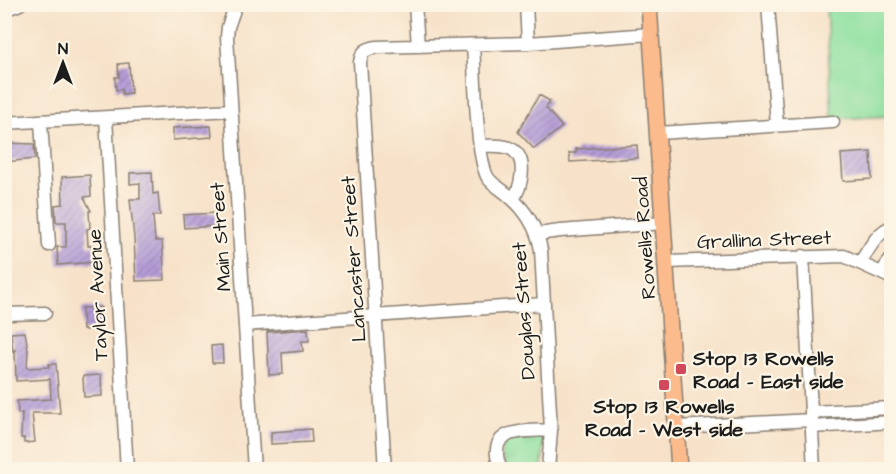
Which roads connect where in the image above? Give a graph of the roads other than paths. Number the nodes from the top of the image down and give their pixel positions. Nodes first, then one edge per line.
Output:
1 (20, 4) edge
2 (236, 4) edge
3 (415, 4) edge
4 (526, 4) edge
5 (649, 4) edge
6 (768, 4) edge
7 (4, 10) edge
8 (651, 34) junction
9 (528, 43) junction
10 (473, 45) junction
11 (418, 46) junction
12 (231, 110) junction
13 (106, 118) junction
14 (41, 122) junction
15 (832, 122) dead end
16 (4, 123) edge
17 (777, 125) junction
18 (658, 133) junction
19 (480, 146) junction
20 (513, 199) junction
21 (664, 223) junction
22 (891, 227) edge
23 (538, 234) junction
24 (49, 245) dead end
25 (803, 256) junction
26 (891, 258) edge
27 (667, 262) junction
28 (860, 262) junction
29 (886, 275) edge
30 (543, 304) junction
31 (45, 313) dead end
32 (4, 314) edge
33 (376, 317) junction
34 (245, 325) junction
35 (891, 408) edge
36 (812, 420) junction
37 (891, 422) edge
38 (677, 427) junction
39 (551, 430) junction
40 (127, 470) edge
41 (254, 470) edge
42 (385, 470) edge
43 (501, 470) edge
44 (548, 470) edge
45 (680, 470) edge
46 (814, 470) edge

1 - 7 street
2 - 12 street, Main Street
3 - 11 street
4 - 9 street
5 - 8 main road, Rowells Road
6 - 17 street
8 - 9 street
8 - 18 main road, Rowells Road
9 - 10 street
10 - 11 street
10 - 19 street, Douglas Street
11 - 33 street, Lancaster Street
12 - 13 street
12 - 34 street, Main Street
13 - 14 street
13 - 40 street, Taylor Avenue
14 - 16 street
14 - 24 street
15 - 17 street
17 - 18 street
18 - 21 main road, Rowells Road
19 - 20 street, Douglas Street
19 - 20 street
20 - 23 street, Douglas Street
21 - 23 street
21 - 27 main road, Rowells Road
22 - 28 street
23 - 30 street, Douglas Street
25 - 27 street, Grallina Street
25 - 28 street, Grallina Street
25 - 36 street
26 - 29 street, Grallina Street
27 - 38 main road, Rowells Road
28 - 29 street, Grallina Street
30 - 33 street
30 - 39 street, Douglas Street
31 - 32 street
33 - 34 street
33 - 42 street, Lancaster Street
34 - 41 street, Main Street
35 - 36 street
36 - 37 street
36 - 38 street
36 - 46 street
38 - 45 main road, Rowells Road
39 - 43 street
39 - 44 street, Douglas Street

